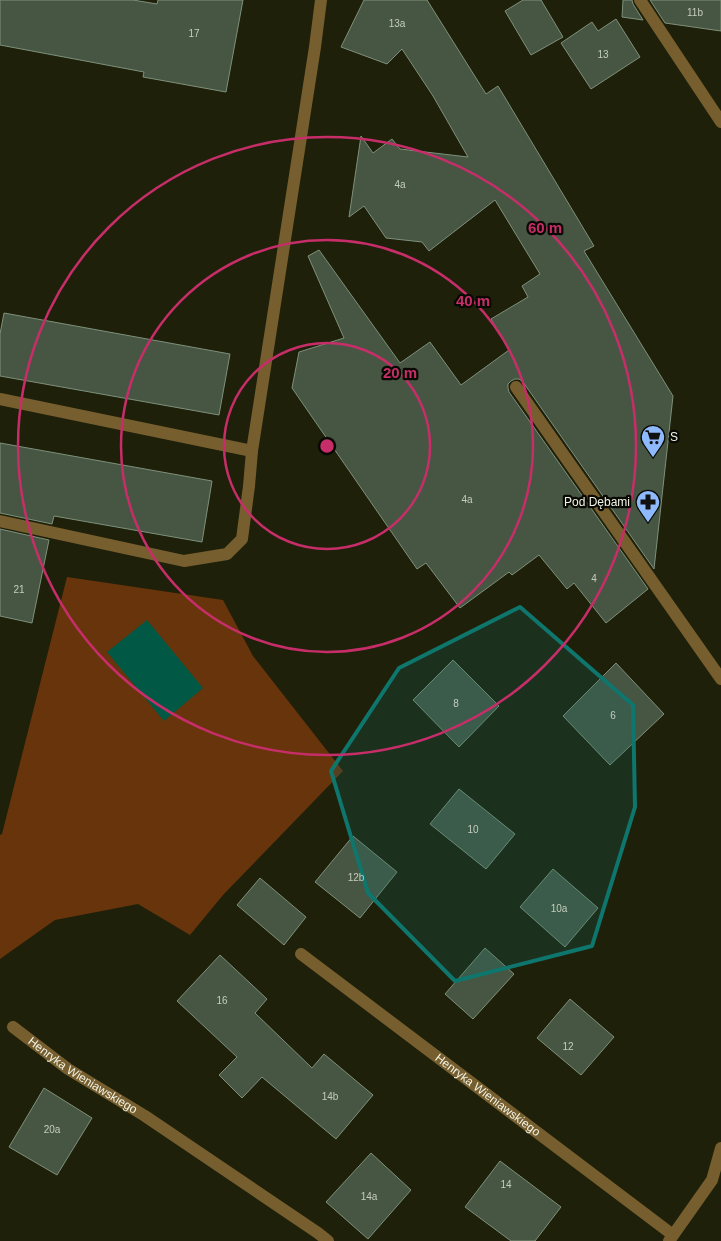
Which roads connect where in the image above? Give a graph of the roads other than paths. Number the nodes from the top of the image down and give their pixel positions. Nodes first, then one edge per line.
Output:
1 (321, 0) edge
2 (640, 0) edge
3 (721, 122) edge
4 (516, 388) dead end
5 (0, 400) edge
6 (252, 451) junction
7 (0, 521) edge
8 (721, 679) edge
9 (302, 954) dead end
10 (13, 1027) dead end
11 (721, 1148) edge
12 (716, 1184) edge
13 (671, 1238) edge
14 (328, 1241) edge

1 - 6 street
2 - 3 street
4 - 8 street
5 - 6 street
6 - 7 street
9 - 13 street, Henryka Wieniawskiego
10 - 14 street, Henryka Wieniawskiego
11 - 12 street, Henryka Wieniawskiego
12 - 13 street, Henryka Wieniawskiego

